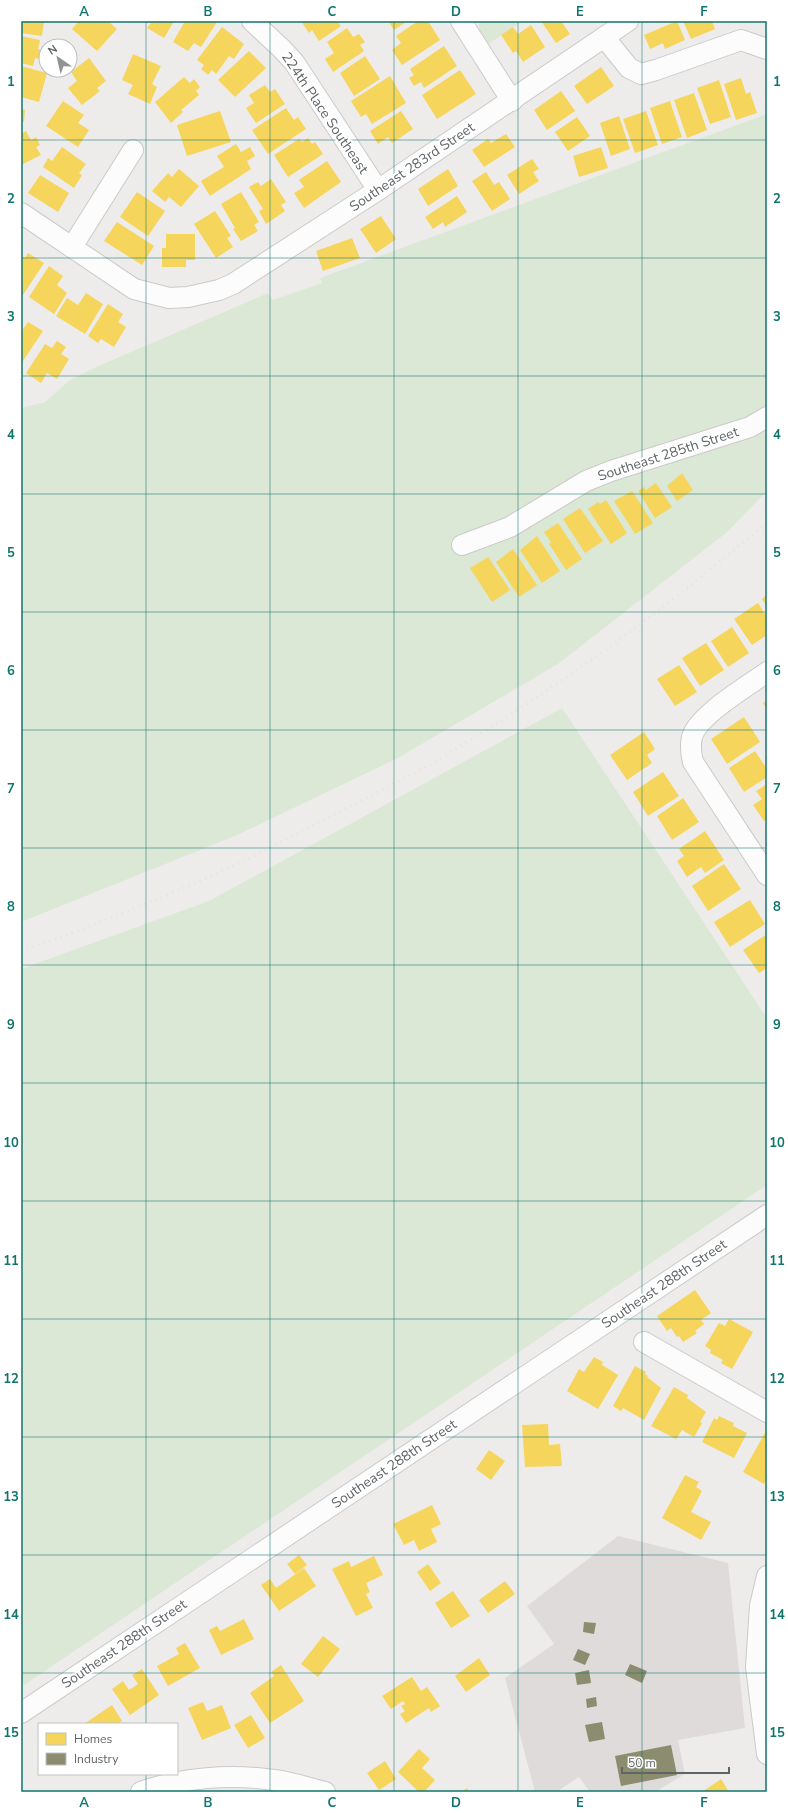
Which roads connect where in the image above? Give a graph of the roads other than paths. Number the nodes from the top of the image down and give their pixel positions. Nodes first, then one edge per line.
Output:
1 (252, 21) edge
2 (461, 21) edge
3 (628, 21) edge
4 (604, 37) junction
5 (767, 49) edge
6 (512, 101) junction
7 (134, 150) dead end
8 (378, 190) junction
9 (21, 213) edge
10 (72, 247) junction
11 (767, 417) edge
12 (462, 545) dead end
13 (767, 672) edge
14 (767, 875) edge
15 (767, 1215) edge
16 (644, 1342) dead end
17 (767, 1412) edge
18 (767, 1576) edge
19 (21, 1713) edge
20 (767, 1754) edge
21 (141, 1792) edge
22 (325, 1792) edge

1 - 8 street, 224th Place Southeast
2 - 6 street
3 - 4 street, Southeast 283rd Street
4 - 5 street
4 - 6 street, Southeast 283rd Street
6 - 8 street, Southeast 283rd Street
7 - 10 street
8 - 10 street, Southeast 283rd Street
9 - 10 street, Southeast 283rd Street
11 - 12 street, Southeast 285th Street
13 - 14 street
15 - 19 street, Southeast 288th Street
16 - 17 street
18 - 20 street
21 - 22 street

